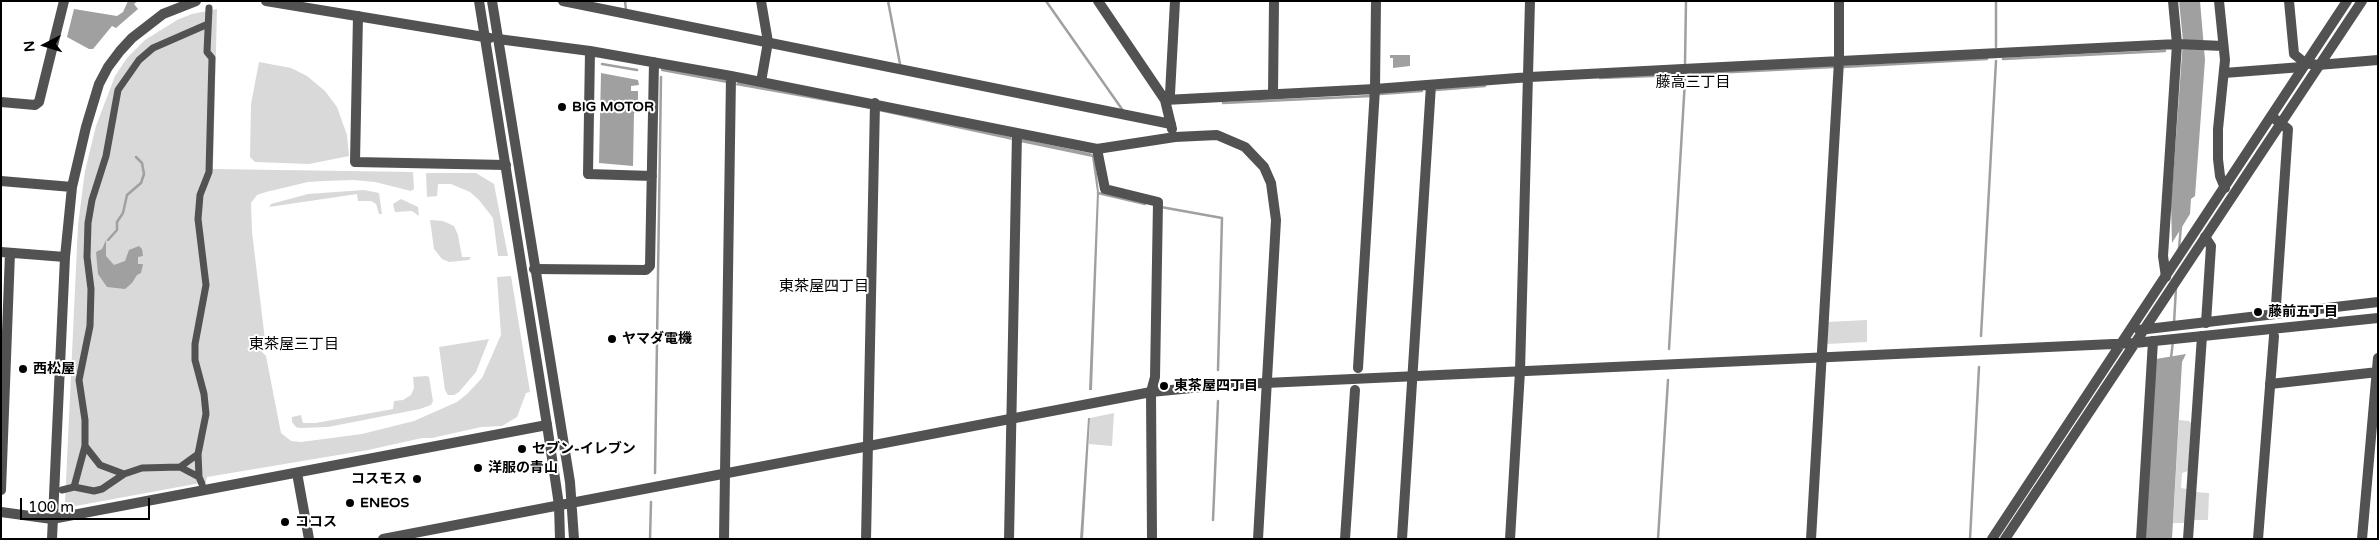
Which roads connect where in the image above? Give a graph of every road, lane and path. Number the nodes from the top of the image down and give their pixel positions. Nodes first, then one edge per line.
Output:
1 (64, 1) edge
2 (196, 1) edge
3 (266, 1) edge
4 (480, 1) edge
5 (492, 1) edge
6 (563, 1) edge
7 (761, 1) edge
8 (1098, 1) edge
9 (1175, 1) edge
10 (1274, 1) edge
11 (1376, 1) edge
12 (1530, 1) edge
13 (1839, 1) edge
14 (2173, 1) edge
15 (2219, 1) edge
16 (2289, 1) edge
17 (2346, 1) edge
18 (2362, 1) edge
19 (171, 5) edge
20 (209, 8) dead end
21 (358, 16) junction
22 (208, 24) junction
23 (485, 37) junction
24 (498, 39) junction
25 (768, 42) junction
26 (2179, 44) junction
27 (2224, 46) junction
28 (590, 51) junction
29 (2378, 60) edge
30 (1839, 61) junction
31 (654, 62) junction
32 (2304, 65) junction
33 (2318, 65) junction
34 (2224, 73) junction
35 (731, 76) junction
36 (1530, 77) junction
37 (760, 82) junction
38 (1431, 85) junction
39 (1375, 89) junction
40 (1273, 94) junction
41 (1165, 100) junction
42 (1, 102) edge
43 (874, 103) junction
44 (2276, 120) junction
45 (1171, 124) junction
46 (1017, 133) junction
47 (1175, 137) junction
48 (1097, 149) junction
49 (506, 165) junction
50 (652, 176) junction
51 (1, 181) edge
52 (72, 187) junction
53 (2225, 188) junction
54 (2205, 237) junction
55 (6, 252) edge
56 (65, 257) junction
57 (534, 269) junction
58 (2166, 277) junction
59 (2378, 302) edge
60 (2276, 305) dead end
61 (2378, 318) edge
62 (2206, 323) junction
63 (2148, 329) junction
64 (2130, 331) junction
65 (2202, 336) junction
66 (2274, 336) dead end
67 (2153, 341) junction
68 (2122, 343) junction
69 (2135, 343) junction
70 (1821, 356) junction
71 (2378, 358) edge
72 (1358, 368) dead end
73 (1520, 372) junction
74 (2377, 372) edge
75 (1412, 376) junction
76 (1267, 383) junction
77 (2270, 384) junction
78 (1355, 390) dead end
79 (1151, 392) junction
80 (1010, 420) junction
81 (547, 425) junction
82 (85, 446) junction
83 (867, 446) junction
84 (198, 454) junction
85 (180, 467) junction
86 (297, 473) junction
87 (124, 474) junction
88 (726, 474) junction
89 (74, 487) junction
90 (1, 490) edge
91 (62, 490) dead end
92 (572, 502) junction
93 (559, 505) junction
94 (1, 512) edge
95 (52, 519) junction
96 (52, 539) edge
97 (309, 539) edge
98 (383, 539) edge
99 (560, 539) edge
100 (574, 539) edge
101 (724, 539) edge
102 (866, 539) edge
103 (1010, 539) edge
104 (1152, 539) edge
105 (1258, 539) edge
106 (1345, 539) edge
107 (1402, 539) edge
108 (1510, 539) edge
109 (1810, 539) edge
110 (1992, 539) edge
111 (2005, 539) edge
112 (2141, 539) edge
113 (2188, 539) edge
114 (2258, 539) edge
115 (2362, 539) edge

1 - 42 street
2 - 19 street
3 - 21 street
4 - 23 street
5 - 24 street
6 - 25 street
7 - 25 street
8 - 41 street
9 - 41 street
10 - 40 street
11 - 39 street
12 - 36 street
13 - 30 street
14 - 26 street
15 - 27 street
16 - 32 street
17 - 32 street
18 - 33 street
19 - 52 street
20 - 22 street
21 - 23 street
21 - 49 street
22 - 82 street
22 - 84 street
23 - 24 street
23 - 49 street
24 - 28 street
24 - 57 street
25 - 37 street
25 - 45 street
26 - 27 street
26 - 30 street
26 - 58 street
27 - 34 street
28 - 31 street
28 - 50 street
29 - 33 street
30 - 36 street
30 - 70 street
31 - 35 street
31 - 50 street
32 - 33 street
32 - 34 street
32 - 44 street
33 - 44 street
34 - 53 street
35 - 37 street
35 - 88 street
36 - 38 street
36 - 73 street
37 - 43 street
38 - 39 street
38 - 75 street
39 - 40 street
39 - 72 street
40 - 41 street
41 - 45 street
43 - 46 street
43 - 83 street
44 - 53 street
44 - 54 street
44 - 60 street
45 - 47 street
46 - 48 street
46 - 80 street
47 - 48 street
47 - 76 street
48 - 79 street
49 - 81 street
50 - 57 street
51 - 52 street
52 - 56 street
53 - 58 street
54 - 62 street
54 - 63 street
55 - 56 street
55 - 90 street
56 - 95 street
57 - 92 street
58 - 64 street
59 - 62 street
61 - 65 street
62 - 63 street
63 - 64 street
63 - 69 street
64 - 68 street
65 - 67 street
65 - 113 street
66 - 77 street
67 - 69 street
67 - 112 street
68 - 69 street
68 - 70 street
68 - 110 street
69 - 111 street
70 - 73 street
70 - 109 street
71 - 74 street
73 - 75 street
73 - 108 street
74 - 77 street
74 - 115 street
75 - 76 street
75 - 107 street
76 - 79 street
76 - 105 street
77 - 114 street
78 - 106 street
79 - 80 street
79 - 104 street
80 - 83 street
80 - 103 street
81 - 86 street
81 - 93 street
82 - 87 street
82 - 89 street
83 - 88 street
83 - 102 street
84 - 85 street
84 - 85 street
85 - 87 street
86 - 95 street
86 - 97 street
87 - 89 street
88 - 92 street
88 - 101 street
89 - 91 street
92 - 93 street
92 - 100 street
93 - 98 street
93 - 99 street
94 - 95 street
95 - 96 street

